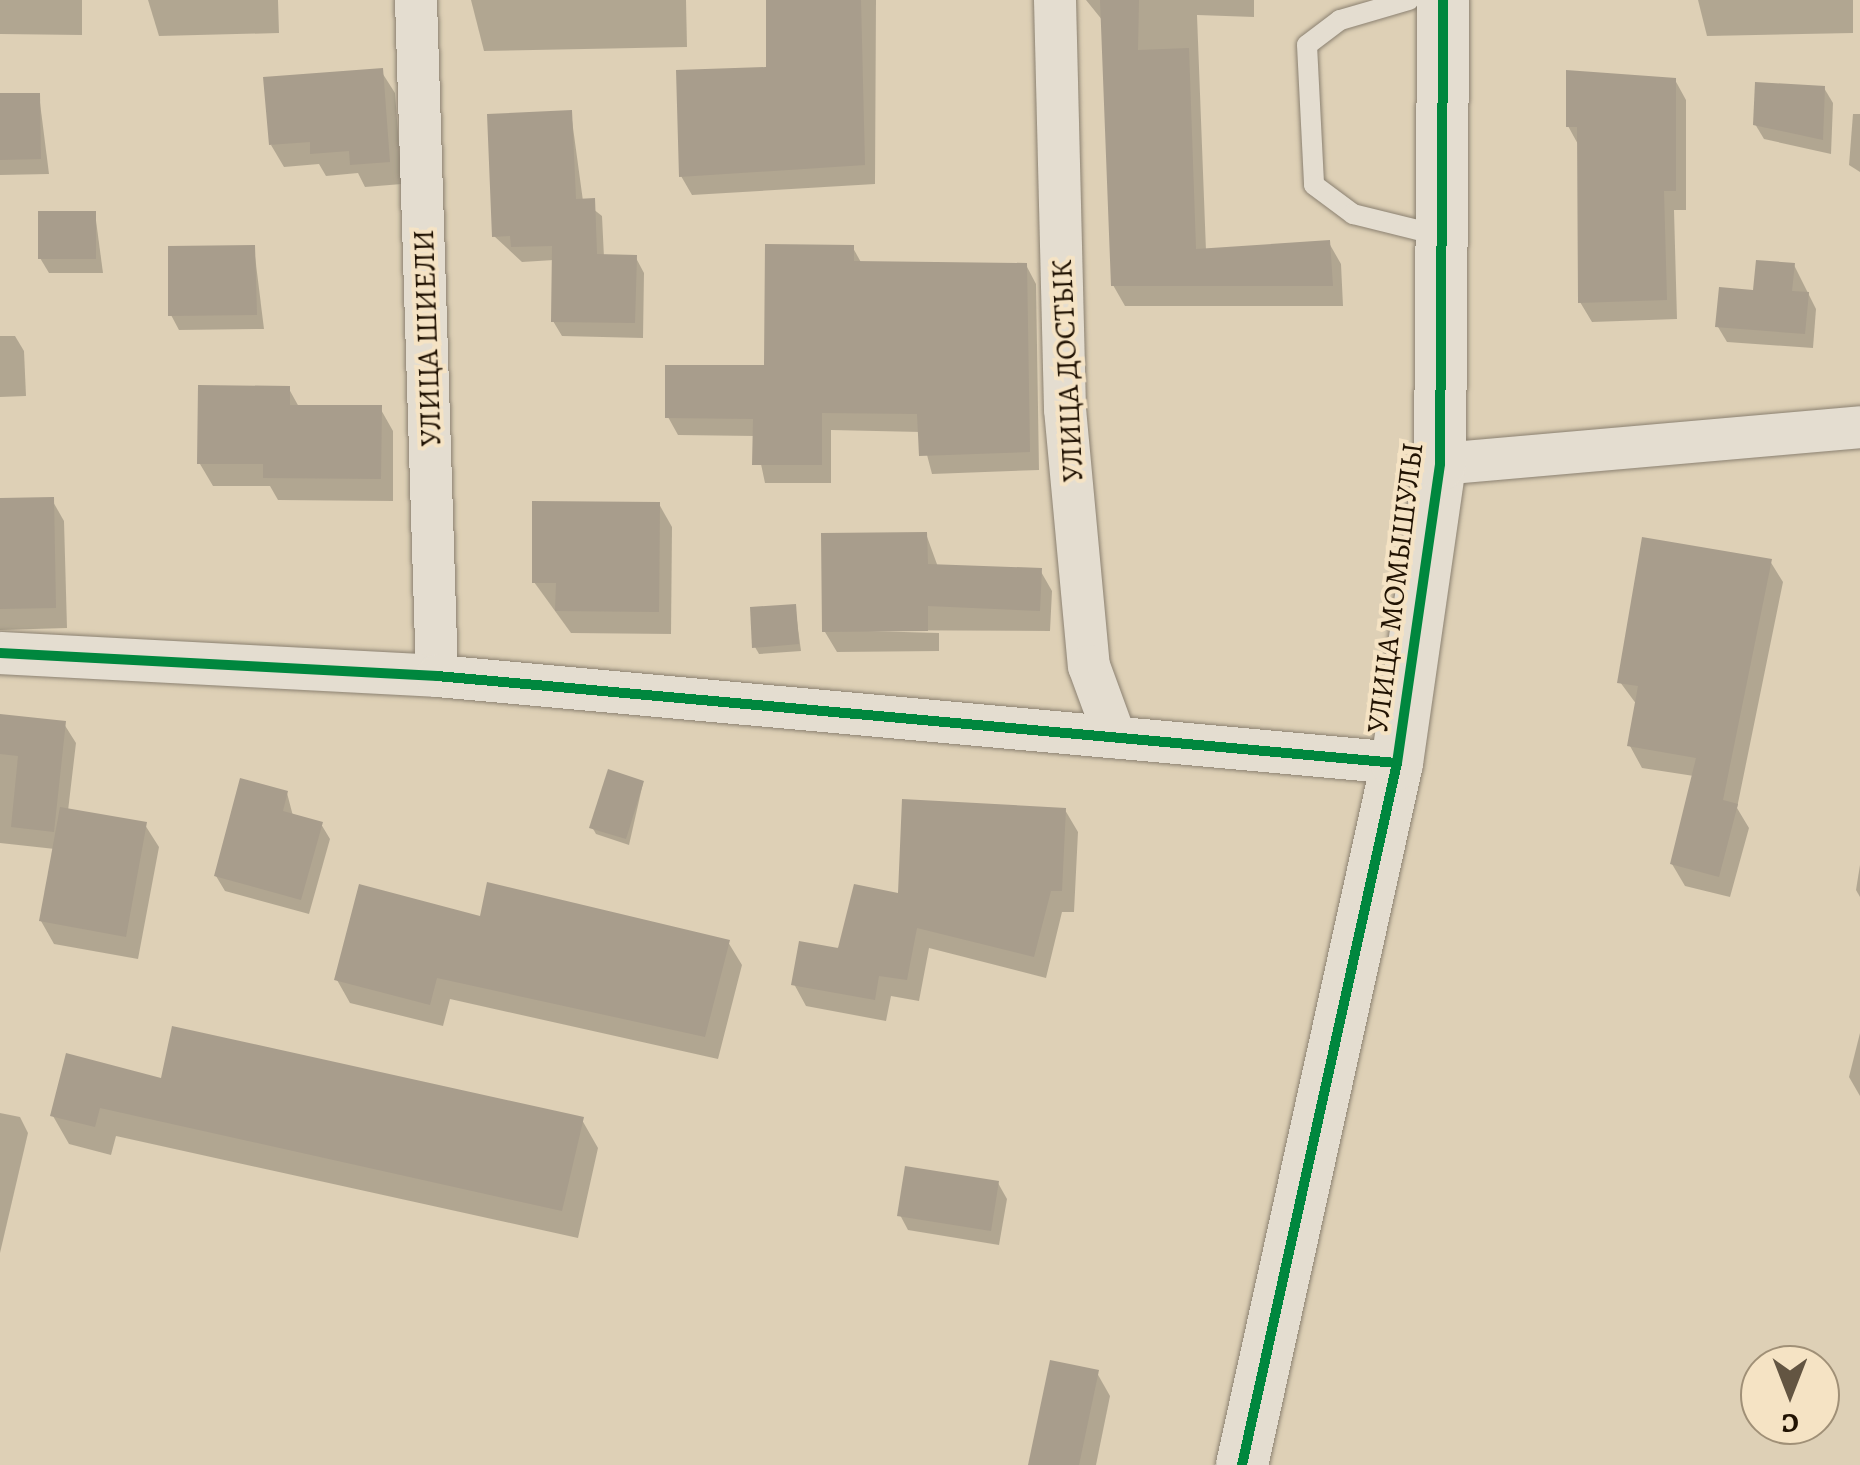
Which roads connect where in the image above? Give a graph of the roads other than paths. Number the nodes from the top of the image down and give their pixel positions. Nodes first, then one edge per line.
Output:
1 (416, 0) edge
2 (1056, 0) edge
3 (1408, 0) edge
4 (1443, 0) edge
5 (1444, 237) junction
6 (1860, 427) edge
7 (1440, 464) junction
8 (0, 653) edge
9 (437, 676) junction
10 (1115, 737) junction
11 (1397, 762) junction
12 (1242, 1465) edge

1 - 9 street, УЛИЦА ШИЕЛИ
2 - 10 street, УЛИЦА ДОСТЫК
3 - 5 lane
4 - 5 street, УЛИЦА МОМЫШУЛЫ
5 - 7 street, УЛИЦА МОМЫШУЛЫ
6 - 7 street
7 - 11 street, УЛИЦА МОМЫШУЛЫ
8 - 9 street
9 - 10 street
10 - 11 street
11 - 12 street, УЛИЦА МОМЫШУЛЫ

